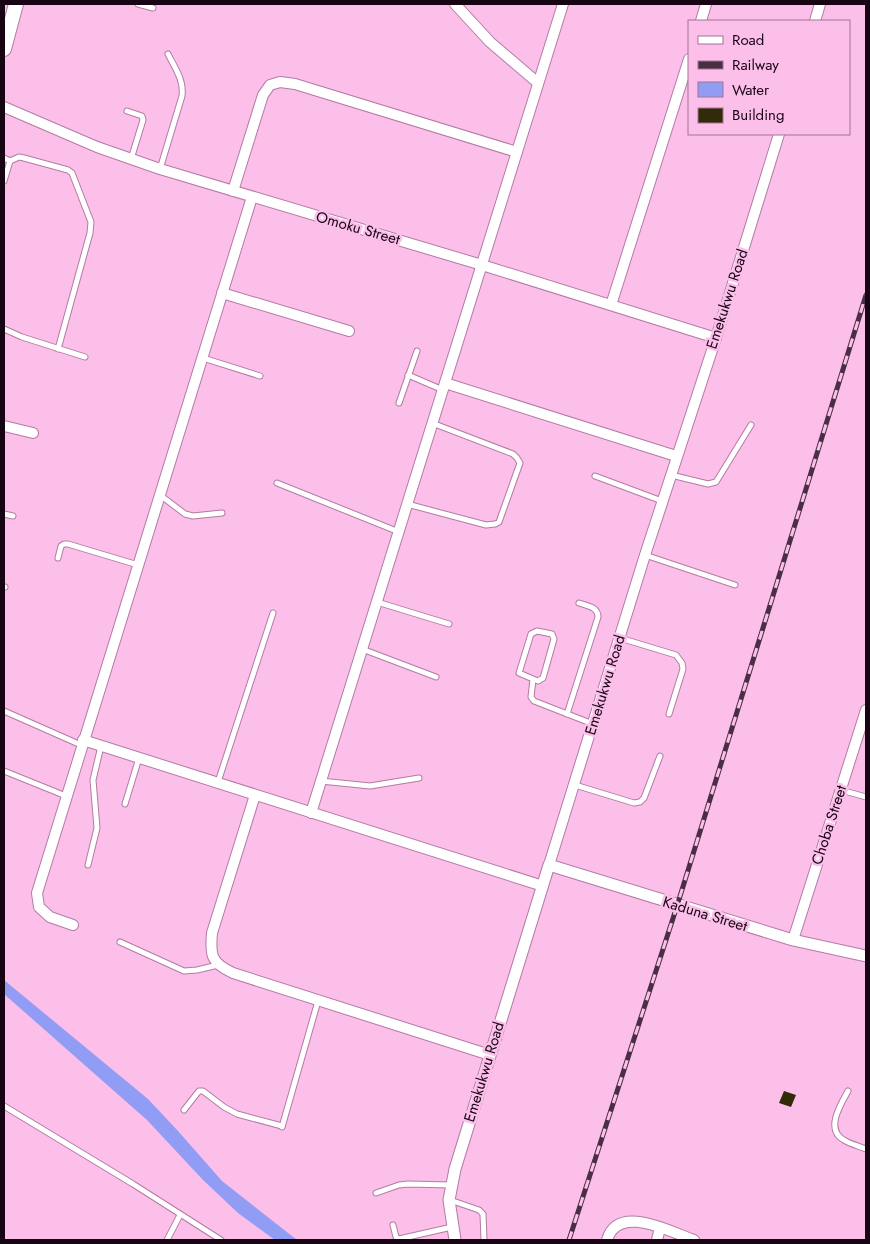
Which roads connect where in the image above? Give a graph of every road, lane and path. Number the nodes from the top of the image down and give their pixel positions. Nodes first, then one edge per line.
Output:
1 (16, 4) edge
2 (138, 4) edge
3 (455, 4) edge
4 (563, 4) edge
5 (706, 4) edge
6 (820, 4) edge
7 (153, 8) dead end
8 (701, 20) edge
9 (815, 20) edge
10 (4, 49) edge
11 (168, 54) dead end
12 (688, 62) edge
13 (538, 83) junction
14 (4, 107) edge
15 (127, 111) dead end
16 (780, 135) edge
17 (517, 152) junction
18 (4, 158) edge
19 (131, 159) junction
20 (10, 161) junction
21 (160, 169) junction
22 (4, 181) edge
23 (233, 191) junction
24 (252, 197) junction
25 (482, 264) junction
26 (222, 293) junction
27 (612, 305) junction
28 (4, 329) edge
29 (349, 331) dead end
30 (716, 338) junction
31 (58, 349) junction
32 (417, 351) dead end
33 (85, 356) dead end
34 (202, 357) junction
35 (408, 375) junction
36 (260, 376) dead end
37 (444, 387) junction
38 (400, 403) dead end
39 (432, 423) junction
40 (751, 425) dead end
41 (4, 426) edge
42 (33, 433) dead end
43 (676, 456) junction
44 (670, 475) junction
45 (595, 476) dead end
46 (276, 483) dead end
47 (160, 494) junction
48 (662, 501) junction
49 (407, 504) junction
50 (4, 514) edge
51 (222, 514) dead end
52 (13, 516) dead end
53 (399, 532) junction
54 (644, 555) junction
55 (58, 558) dead end
56 (138, 565) junction
57 (735, 584) dead end
58 (377, 602) junction
59 (579, 603) dead end
60 (273, 613) dead end
61 (449, 624) dead end
62 (620, 638) junction
63 (362, 649) junction
64 (436, 677) dead end
65 (533, 679) junction
66 (4, 710) edge
67 (866, 710) edge
68 (567, 714) junction
69 (669, 714) dead end
70 (593, 724) junction
71 (82, 742) junction
72 (101, 745) junction
73 (660, 756) dead end
74 (139, 757) junction
75 (4, 771) edge
76 (419, 778) dead end
77 (321, 781) junction
78 (218, 783) junction
79 (574, 784) junction
80 (840, 790) junction
81 (255, 795) junction
82 (66, 796) junction
83 (866, 797) edge
84 (125, 804) dead end
85 (311, 813) junction
86 (88, 865) dead end
87 (550, 865) junction
88 (543, 886) junction
89 (73, 925) dead end
90 (793, 940) junction
91 (120, 942) dead end
92 (865, 956) edge
93 (218, 965) junction
94 (318, 1001) junction
95 (490, 1055) junction
96 (848, 1091) dead end
97 (4, 1106) edge
98 (184, 1110) dead end
99 (866, 1149) edge
100 (452, 1185) junction
101 (376, 1193) dead end
102 (449, 1200) junction
103 (180, 1214) junction
104 (392, 1225) dead end
105 (452, 1226) junction
106 (660, 1228) junction
107 (167, 1240) edge
108 (221, 1240) edge
109 (455, 1240) edge
110 (484, 1240) edge
111 (607, 1240) edge
112 (657, 1240) edge
113 (694, 1240) edge

1 - 10 main road
2 - 7 lane
3 - 13 street
4 - 13 street
5 - 8 street
6 - 9 street
11 - 21 lane
12 - 27 street
13 - 17 street
14 - 19 street, Omoku Street
15 - 19 lane
16 - 30 street, Emekukwu Road
17 - 23 street
17 - 25 street
18 - 20 lane
19 - 21 street, Omoku Street
20 - 22 lane
20 - 31 lane
21 - 23 street, Omoku Street
23 - 24 street, Omoku Street
24 - 25 street, Omoku Street
24 - 26 street
25 - 27 street, Omoku Street
25 - 37 street
26 - 29 street
26 - 34 street
27 - 30 street, Omoku Street
28 - 31 lane
30 - 43 street, Emekukwu Road
31 - 33 lane
32 - 35 lane
34 - 36 lane
34 - 47 street
35 - 37 lane
35 - 38 lane
37 - 39 street
37 - 43 street
39 - 49 street
39 - 49 lane
40 - 44 lane
41 - 42 street
43 - 44 street, Emekukwu Road
44 - 48 street, Emekukwu Road
45 - 48 lane
46 - 53 lane
47 - 51 lane
47 - 56 street
48 - 54 street, Emekukwu Road
49 - 53 street
50 - 52 lane
53 - 58 street
54 - 57 lane
54 - 62 street, Emekukwu Road
55 - 56 lane
56 - 71 street
58 - 61 lane
58 - 63 street
59 - 68 lane
60 - 78 lane
62 - 69 lane
62 - 70 street, Emekukwu Road
63 - 64 lane
63 - 77 street
65 - 65 lane
65 - 68 lane
66 - 71 lane
67 - 80 street, Choba Street
68 - 70 lane
70 - 79 street, Emekukwu Road
71 - 72 street
71 - 82 street
72 - 74 street
72 - 86 lane
73 - 79 lane
74 - 78 street
74 - 84 lane
75 - 82 lane
76 - 77 lane
77 - 85 street
78 - 81 street
79 - 87 street, Emekukwu Road
80 - 83 lane
80 - 90 street, Choba Street
81 - 85 street
81 - 93 street
82 - 89 street
85 - 88 street
87 - 88 street, Emekukwu Road
87 - 90 street, Kaduna Street
88 - 95 street, Emekukwu Road
90 - 92 street, Kaduna Street
91 - 93 lane
93 - 94 street
94 - 95 street
94 - 98 lane
95 - 100 street, Emekukwu Road
96 - 99 lane
97 - 103 lane
100 - 101 lane
100 - 102 street, Emekukwu Road
102 - 105 street, Emekukwu Road
102 - 110 lane
103 - 107 lane
103 - 108 lane
104 - 105 lane
105 - 109 street, Emekukwu Road
106 - 111 street
106 - 112 street
106 - 113 street

